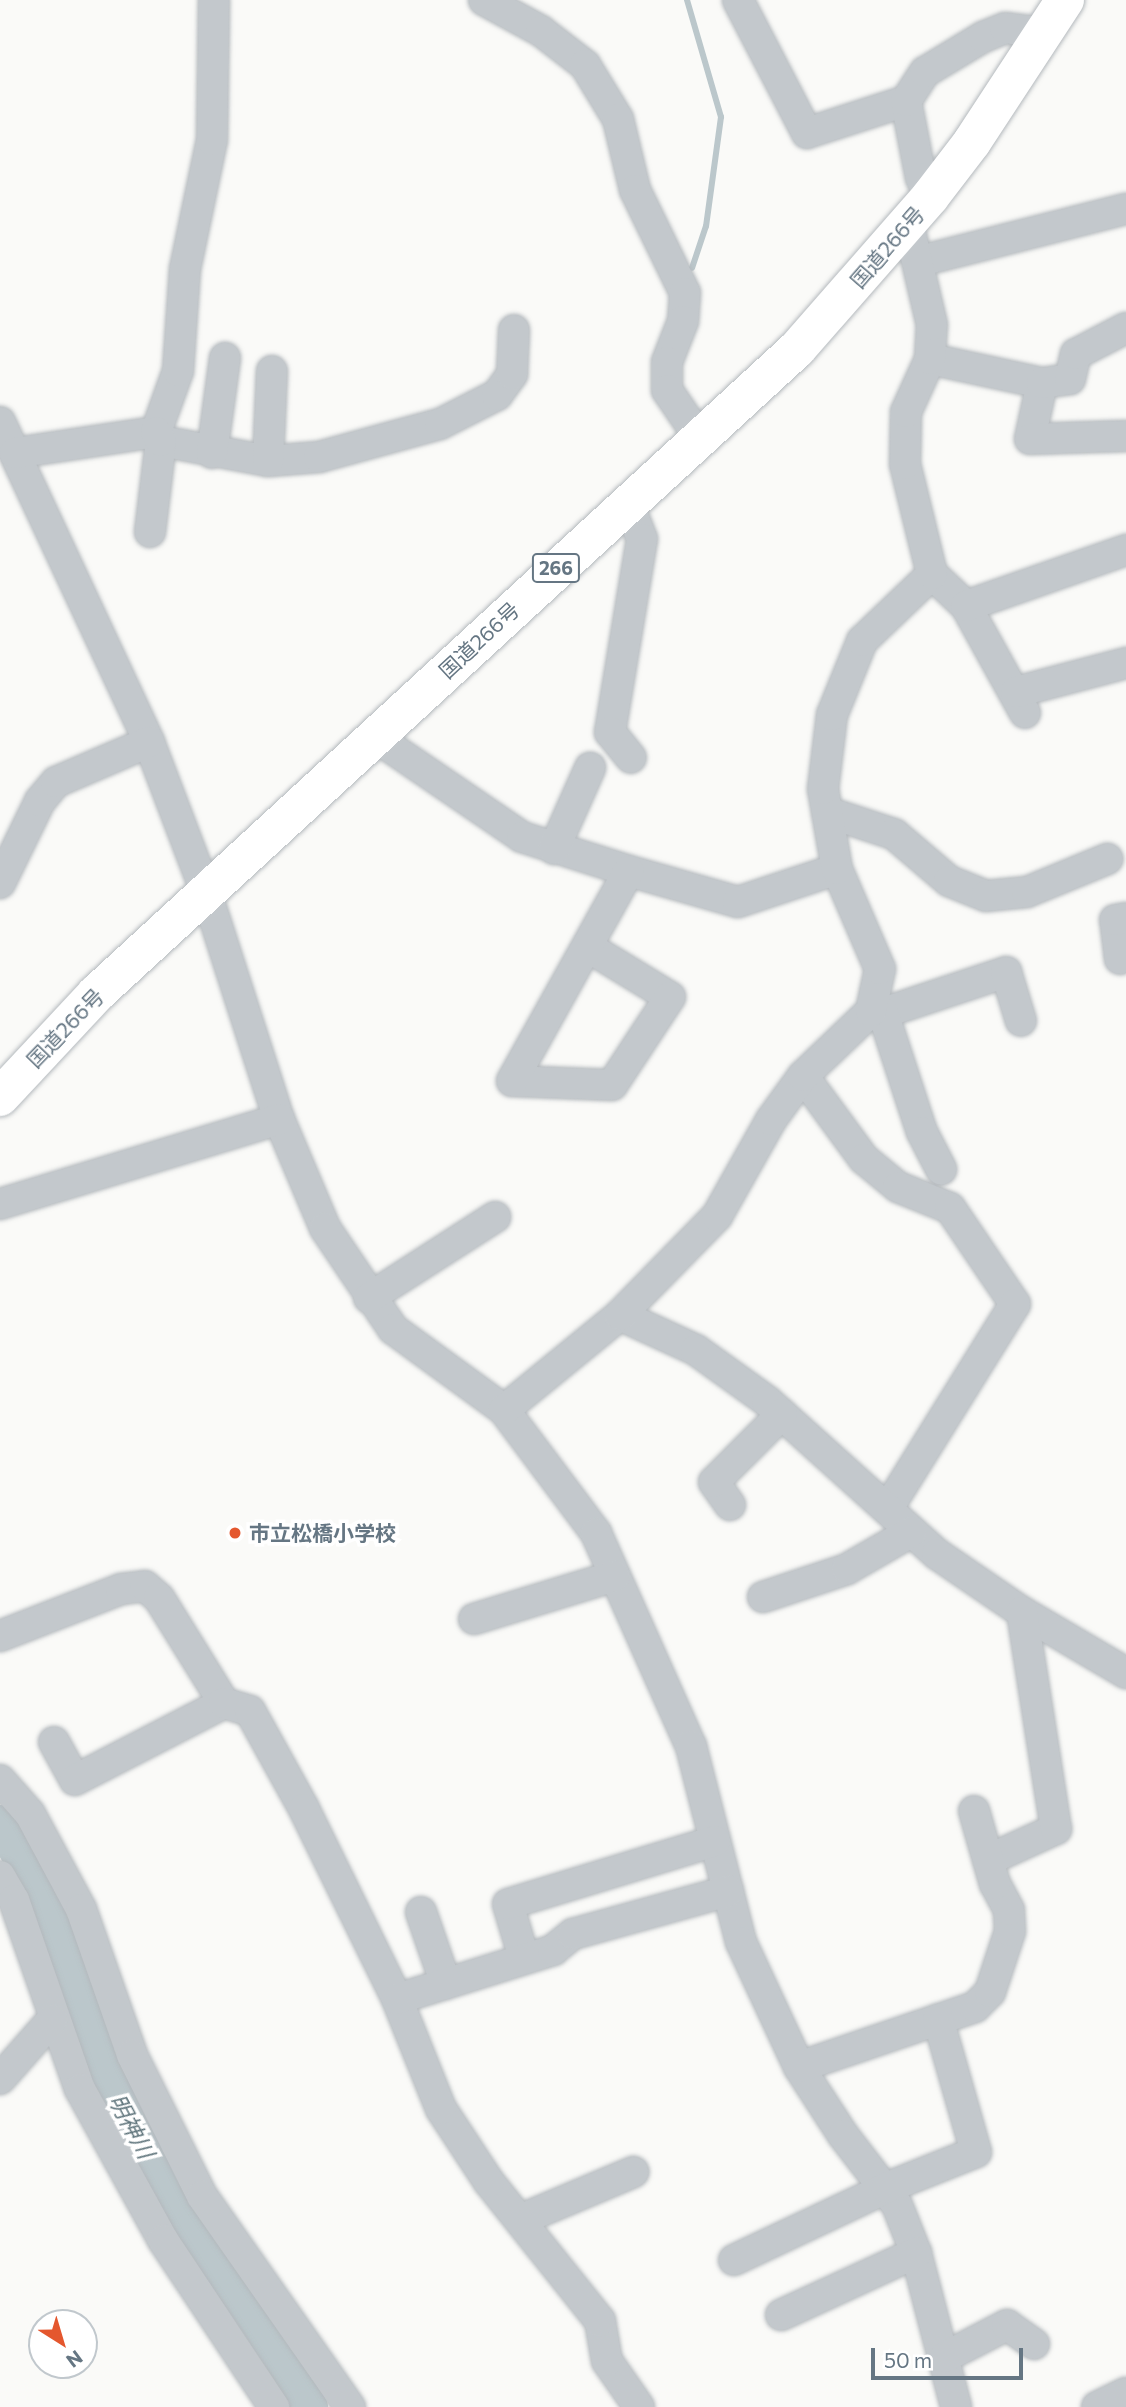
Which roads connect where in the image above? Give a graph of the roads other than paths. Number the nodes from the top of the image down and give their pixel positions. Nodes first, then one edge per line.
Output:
1 (214, 0) edge
2 (484, 0) edge
3 (738, 0) edge
4 (1065, 0) edge
5 (1045, 33) junction
6 (906, 101) junction
7 (1126, 209) edge
8 (919, 210) junction
9 (920, 261) junction
10 (1126, 328) edge
11 (514, 330) dead end
12 (225, 358) dead end
13 (930, 359) junction
14 (272, 371) dead end
15 (1042, 383) junction
16 (0, 422) edge
17 (159, 436) junction
18 (1126, 436) edge
19 (699, 437) junction
20 (15, 453) junction
21 (212, 453) junction
22 (268, 461) junction
23 (627, 500) junction
24 (150, 532) dead end
25 (1126, 550) edge
26 (932, 574) junction
27 (966, 606) junction
28 (1126, 663) edge
29 (374, 736) junction
30 (149, 742) junction
31 (631, 758) dead end
32 (590, 768) dead end
33 (827, 812) junction
34 (554, 849) junction
35 (1107, 859) dead end
36 (837, 869) junction
37 (629, 871) junction
38 (0, 883) edge
39 (206, 892) junction
40 (1126, 918) edge
41 (588, 947) junction
42 (1120, 959) dead end
43 (877, 1012) junction
44 (1021, 1021) dead end
45 (803, 1076) junction
46 (0, 1097) edge
47 (279, 1119) junction
48 (941, 1169) dead end
49 (0, 1205) edge
50 (495, 1217) dead end
51 (369, 1298) junction
52 (620, 1315) junction
53 (505, 1410) junction
54 (782, 1414) junction
55 (730, 1505) dead end
56 (888, 1508) junction
57 (911, 1532) junction
58 (615, 1576) junction
59 (762, 1597) dead end
60 (1022, 1612) junction
61 (474, 1619) dead end
62 (0, 1636) edge
63 (1126, 1673) edge
64 (224, 1703) junction
65 (54, 1742) dead end
66 (0, 1780) edge
67 (974, 1811) dead end
68 (715, 1841) junction
69 (989, 1860) junction
70 (0, 1876) edge
71 (728, 1891) junction
72 (421, 1912) dead end
73 (524, 1958) junction
74 (446, 1984) junction
75 (397, 1999) junction
76 (938, 2019) junction
77 (52, 2020) junction
78 (799, 2067) junction
79 (0, 2079) edge
80 (633, 2172) dead end
81 (886, 2188) junction
82 (522, 2219) junction
83 (916, 2253) junction
84 (734, 2260) dead end
85 (782, 2315) dead end
86 (1034, 2344) dead end
87 (945, 2357) junction
88 (1126, 2393) edge
89 (274, 2407) edge
90 (350, 2407) edge
91 (639, 2407) edge
92 (956, 2407) edge
93 (1097, 2407) edge

1 - 17 street
2 - 19 street
3 - 6 street
4 - 5 highway, 国道266号 / 266
5 - 6 street
5 - 8 highway, 国道266号 / 266
6 - 8 street
7 - 9 street
8 - 9 street
8 - 19 highway, 国道266号 / 266
9 - 13 street
10 - 15 street
11 - 22 street
12 - 21 street
13 - 15 street
13 - 26 street
14 - 22 street
15 - 18 street
16 - 20 street
17 - 20 street
17 - 21 street
17 - 24 street
19 - 23 highway, 国道266号 / 266
20 - 30 street
21 - 22 street
23 - 29 highway, 国道266号 / 266
23 - 31 street
25 - 27 street
26 - 27 street
26 - 33 street
27 - 28 street
29 - 34 street
29 - 39 highway, 国道266号 / 266
30 - 38 street
30 - 39 street
32 - 34 street
33 - 35 street
33 - 36 street
34 - 37 street
36 - 37 street
36 - 43 street
37 - 41 street
39 - 46 highway, 国道266号 / 266
39 - 47 street
40 - 42 street
41 - 41 street
43 - 44 street
43 - 45 street
43 - 48 street
45 - 52 street
45 - 56 street
47 - 49 street
47 - 51 street
50 - 51 street
51 - 53 street
52 - 53 street
52 - 54 street
53 - 58 street
54 - 55 street
54 - 56 street
56 - 57 street
57 - 59 street
57 - 60 street
58 - 61 street
58 - 68 street
60 - 63 street
60 - 69 street
62 - 64 street
64 - 65 street
64 - 75 street
66 - 90 street
67 - 69 street
68 - 71 street
68 - 73 street
69 - 76 street
70 - 77 street
71 - 73 street
71 - 78 street
72 - 74 street
73 - 74 street
74 - 75 street
75 - 82 street
76 - 78 street
76 - 81 street
77 - 79 street
77 - 89 street
78 - 81 street
80 - 82 street
81 - 83 street
81 - 84 street
82 - 91 street
83 - 85 street
83 - 87 street
86 - 87 street
87 - 92 street
88 - 93 street

